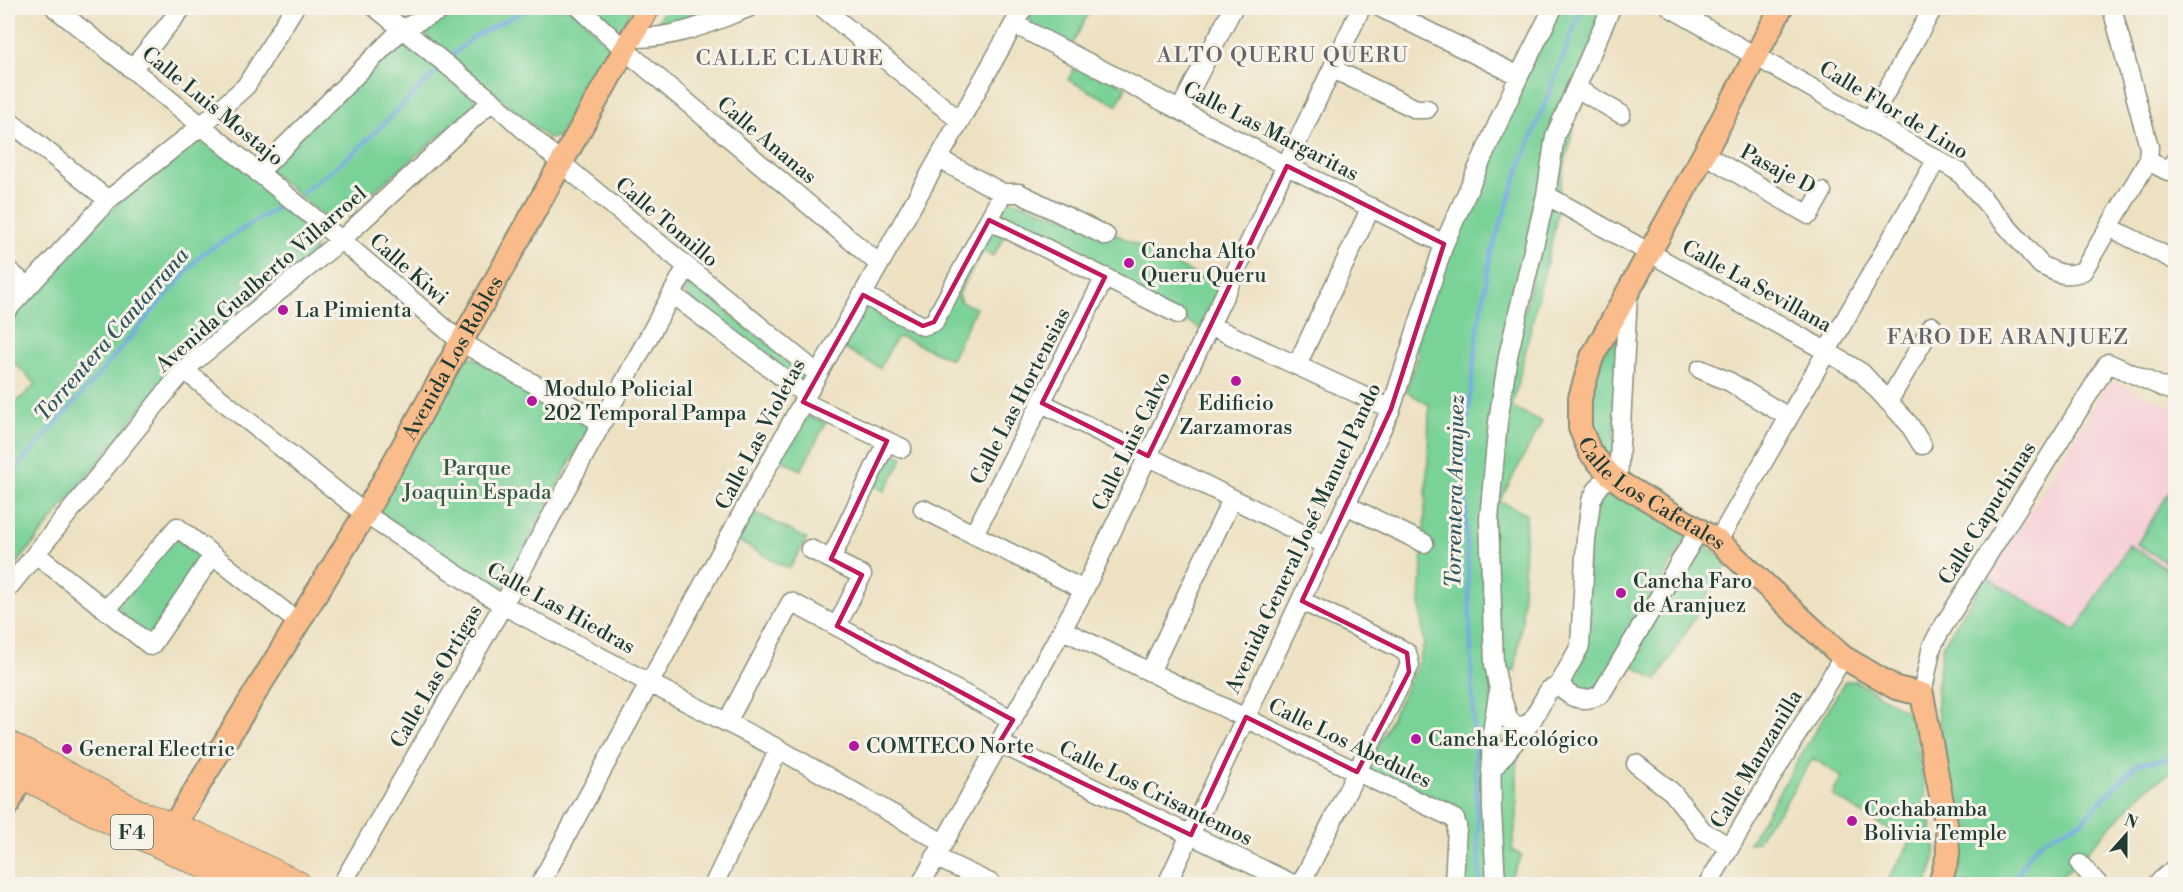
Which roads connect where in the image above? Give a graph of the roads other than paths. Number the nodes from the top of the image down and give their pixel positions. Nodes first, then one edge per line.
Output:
1 (55, 8) edge
2 (182, 8) edge
3 (294, 8) edge
4 (376, 8) edge
5 (445, 8) edge
6 (580, 8) edge
7 (648, 8) edge
8 (748, 8) edge
9 (824, 8) edge
10 (1023, 8) edge
11 (1233, 8) edge
12 (1361, 8) edge
13 (1381, 8) edge
14 (1552, 8) edge
15 (1611, 8) edge
16 (1671, 8) edge
17 (1780, 8) edge
18 (1934, 8) edge
19 (2112, 8) edge
20 (1014, 24) junction
21 (402, 29) junction
22 (629, 44) junction
23 (1755, 57) junction
24 (132, 69) junction
25 (1333, 69) junction
26 (1519, 76) junction
27 (1576, 88) junction
28 (492, 101) junction
29 (1427, 109) dead end
30 (1180, 110) junction
31 (1621, 114) dead end
32 (8, 120) edge
33 (1870, 120) junction
34 (960, 121) junction
35 (201, 126) junction
36 (1704, 154) junction
37 (939, 159) junction
38 (1936, 159) junction
39 (2175, 159) edge
40 (2148, 161) junction
41 (561, 163) junction
42 (1287, 166) junction
43 (258, 173) junction
44 (1822, 192) dead end
45 (1003, 193) junction
46 (1546, 195) junction
47 (108, 200) junction
48 (1371, 207) junction
49 (989, 220) junction
50 (2109, 227) junction
51 (1106, 236) dead end
52 (341, 240) junction
53 (1444, 244) junction
54 (1649, 251) junction
55 (2175, 261) edge
56 (879, 264) junction
57 (687, 268) junction
58 (8, 270) edge
59 (1105, 278) junction
60 (28, 287) junction
61 (1628, 291) junction
62 (672, 294) junction
63 (863, 295) junction
64 (8, 309) edge
65 (1178, 314) dead end
66 (1211, 326) junction
67 (1932, 326) dead end
68 (461, 342) junction
69 (1826, 351) junction
70 (1297, 366) junction
71 (1700, 369) dead end
72 (184, 370) junction
73 (818, 374) junction
74 (2175, 393) edge
75 (805, 398) junction
76 (1888, 402) junction
77 (1042, 403) junction
78 (1391, 409) junction
79 (1788, 417) junction
80 (602, 423) junction
81 (1922, 445) dead end
82 (1148, 456) junction
83 (1614, 477) junction
84 (1232, 499) junction
85 (1346, 505) junction
86 (923, 509) dead end
87 (364, 514) junction
88 (974, 534) junction
89 (1709, 536) junction
90 (1424, 543) dead end
91 (1327, 546) junction
92 (810, 549) dead end
93 (36, 554) junction
94 (213, 555) junction
95 (831, 559) junction
96 (8, 588) edge
97 (1084, 590) junction
98 (1302, 601) junction
99 (503, 604) junction
100 (107, 609) junction
101 (299, 623) junction
102 (837, 626) junction
103 (1063, 630) junction
104 (1843, 657) junction
105 (1150, 672) junction
106 (651, 684) junction
107 (1561, 685) junction
108 (1499, 690) junction
109 (1922, 694) junction
110 (1246, 717) junction
111 (1013, 720) junction
112 (727, 722) junction
113 (1531, 722) junction
114 (999, 743) junction
115 (8, 744) edge
116 (779, 749) junction
117 (1636, 764) dead end
118 (20, 767) edge
119 (1491, 771) junction
120 (1357, 772) junction
121 (8, 805) edge
122 (174, 825) junction
123 (1191, 835) junction
124 (1730, 847) junction
125 (939, 850) junction
126 (2080, 864) dead end
127 (2175, 867) edge
128 (244, 885) edge
129 (298, 885) edge
130 (342, 885) edge
131 (540, 885) edge
132 (714, 885) edge
133 (921, 885) edge
134 (992, 885) edge
135 (1167, 885) edge
136 (1293, 885) edge
137 (1301, 885) edge
138 (1454, 885) edge
139 (1496, 885) edge
140 (1707, 885) edge
141 (1940, 885) edge
142 (2098, 885) edge
143 (2157, 885) edge

1 - 24 street, Calle Luis Mostajo
2 - 24 street
3 - 35 street
4 - 21 street, Calle Tomillo
5 - 21 street
6 - 22 street, Calle Ananas
7 - 22 main road, Avenida Los Robles
8 - 22 street
9 - 34 street
10 - 20 street, Calle Las Violetas
11 - 30 street
12 - 25 street, Calle Luis Calvo
13 - 26 street
14 - 26 street, Avenida General José Manuel Pando
15 - 27 street
16 - 23 street, Calle Flor de Lino
17 - 23 main road, Calle Los Cafetales
18 - 33 street
19 - 40 street
20 - 30 street, Calle Las Margaritas
20 - 34 street, Calle Las Violetas
21 - 28 street, Calle Tomillo
21 - 43 street
22 - 41 main road, Avenida Los Robles
22 - 56 street, Calle Ananas
23 - 33 street, Calle Flor de Lino
23 - 36 main road, Calle Los Cafetales
24 - 35 street, Calle Luis Mostajo
25 - 29 street
25 - 42 street, Calle Luis Calvo
26 - 53 street, Avenida General José Manuel Pando
27 - 31 street
27 - 46 street
28 - 41 street, Calle Tomillo
28 - 52 street, Avenida Gualberto Villarroel
30 - 42 street, Calle Las Margaritas
32 - 47 street
33 - 38 street, Calle Flor de Lino
34 - 37 street, Calle Las Violetas
35 - 43 street, Calle Luis Mostajo
35 - 47 street
36 - 44 street, Pasaje D
36 - 54 main road, Calle Los Cafetales
37 - 45 street
37 - 56 street, Calle Las Violetas
38 - 50 street, Calle Flor de Lino
38 - 69 street
39 - 40 street
40 - 50 street
41 - 57 street, Calle Tomillo
41 - 68 main road, Avenida Los Robles
42 - 48 street, Calle Las Margaritas
42 - 66 street, Calle Luis Calvo
43 - 52 street, Calle Luis Mostajo
45 - 49 street
45 - 51 street
46 - 54 street, Calle La Sevillana
46 - 108 street
47 - 60 street
48 - 53 street, Calle Las Margaritas
48 - 70 street
49 - 59 street
49 - 63 street
50 - 55 street
52 - 68 street, Calle Kiwi
52 - 72 street, Avenida Gualberto Villarroel
53 - 78 street, Avenida General José Manuel Pando
54 - 61 main road, Calle Los Cafetales
54 - 69 street, Calle La Sevillana
56 - 63 street, Calle Las Violetas
57 - 62 street, Calle Las Ortigas
57 - 73 street, Calle Tomillo
58 - 60 street
59 - 65 street
59 - 77 street, Calle Las Hortensias
60 - 64 street
61 - 83 street
61 - 83 main road, Calle Los Cafetales
62 - 75 street
62 - 80 street, Calle Las Ortigas
63 - 73 street, Calle Las Violetas
66 - 70 street
66 - 82 street, Calle Luis Calvo
67 - 76 street
68 - 80 street, Calle Kiwi
68 - 87 main road, Avenida Los Robles
69 - 76 street, Calle La Sevillana
69 - 79 street
70 - 78 street
71 - 79 street
72 - 87 street, Calle Las Hiedras
72 - 93 street, Avenida Gualberto Villarroel
73 - 75 street, Calle Las Violetas
74 - 109 street, Calle Capuchinas
75 - 95 street
75 - 106 street, Calle Las Violetas
76 - 81 street, Calle La Sevillana
77 - 82 street
77 - 88 street, Calle Las Hortensias
78 - 85 street, Avenida General José Manuel Pando
79 - 89 street
80 - 99 street, Calle Las Ortigas
82 - 84 street
82 - 97 street, Calle Luis Calvo
83 - 89 main road, Calle Los Cafetales
83 - 107 street
84 - 91 street
84 - 105 street
85 - 90 street
85 - 91 street, Avenida General José Manuel Pando
86 - 88 street
87 - 99 street, Calle Las Hiedras
87 - 101 main road, Avenida Los Robles
88 - 97 street
89 - 104 main road, Calle Los Cafetales
89 - 107 street
91 - 98 street, Avenida General José Manuel Pando
92 - 95 street
93 - 96 street, Avenida Gualberto Villarroel
93 - 100 street
94 - 100 street
94 - 100 street
94 - 101 street
95 - 102 street
97 - 103 street, Calle Luis Calvo
98 - 110 street, Avenida General José Manuel Pando
98 - 120 street
99 - 106 street, Calle Las Hiedras
99 - 130 street, Calle Las Ortigas
101 - 122 main road, Avenida Los Robles
102 - 111 street
102 - 112 street
103 - 105 street, Calle Los Abedules
103 - 111 street, Calle Luis Calvo
104 - 109 main road, Calle Los Cafetales
104 - 124 street, Calle Manzanilla
105 - 110 street, Calle Los Abedules
106 - 112 street, Calle Las Hiedras
106 - 131 street, Calle Las Violetas
107 - 113 street
108 - 113 street
108 - 119 street
109 - 141 main road
110 - 120 street, Calle Los Abedules
110 - 123 street, Avenida General José Manuel Pando
111 - 114 street, Calle Luis Calvo
112 - 116 street, Calle Las Hiedras
113 - 119 street
114 - 123 street, Calle Los Crisantemos
114 - 125 street, Calle Luis Calvo
115 - 118 highway, F4
116 - 125 street, Calle Las Hiedras
116 - 132 street
117 - 124 street
118 - 121 main road
118 - 122 highway, F4
118 - 128 highway, F4
119 - 139 street
120 - 137 street
120 - 138 street, Calle Los Abedules
122 - 129 highway, F4
123 - 135 street, Avenida General José Manuel Pando
123 - 136 street, Calle Los Crisantemos
124 - 140 street, Calle Manzanilla
125 - 133 street, Calle Luis Calvo
125 - 134 street, Calle Las Hiedras
126 - 142 street
127 - 143 street

